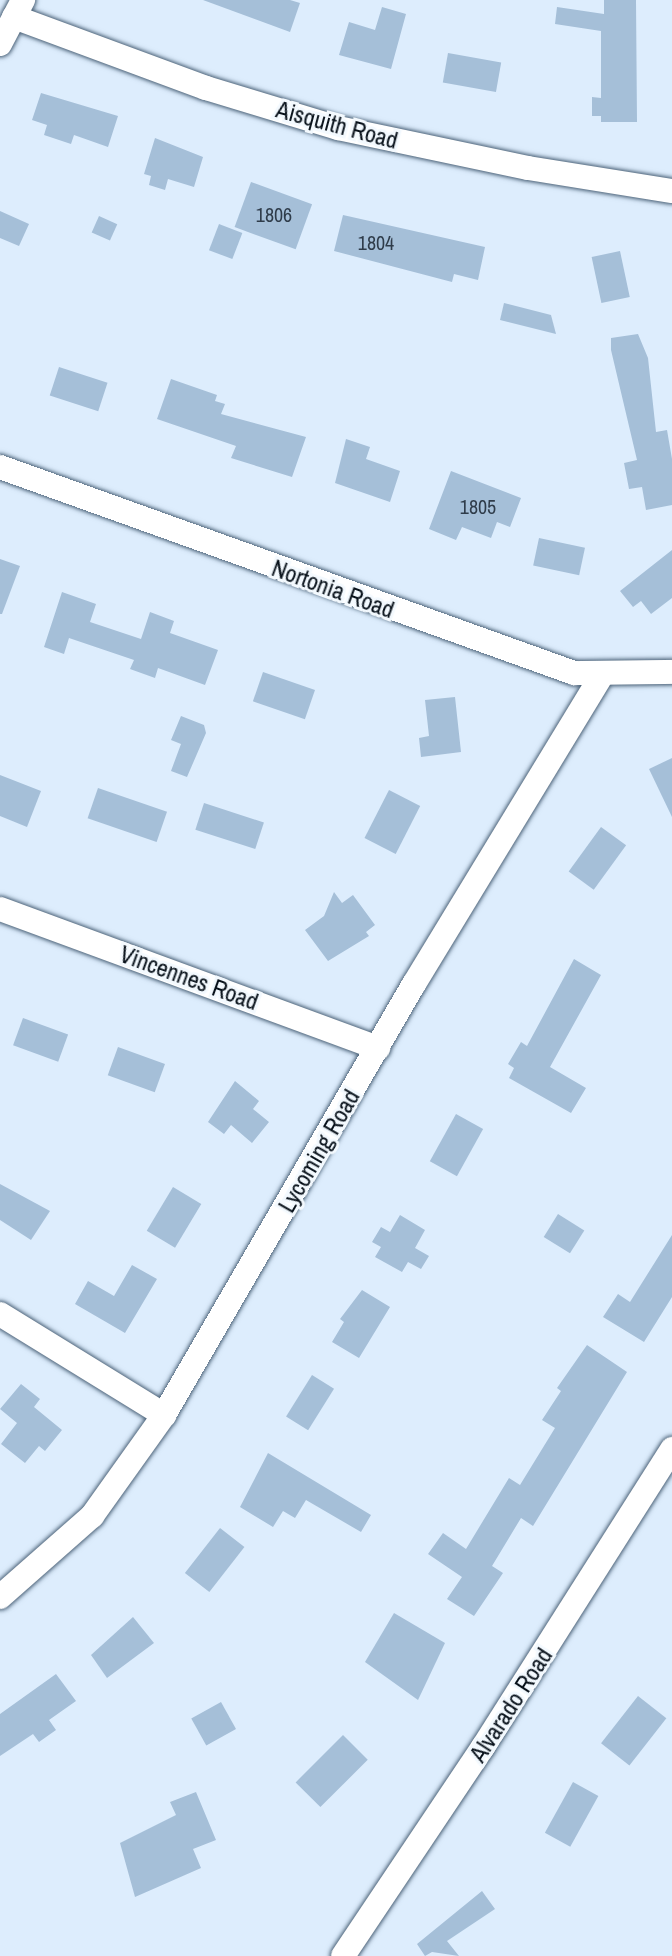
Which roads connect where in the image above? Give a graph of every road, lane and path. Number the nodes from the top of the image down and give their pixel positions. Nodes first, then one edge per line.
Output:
1 (18, 9) edge
2 (0, 44) edge
3 (672, 191) edge
4 (0, 467) edge
5 (672, 672) edge
6 (602, 675) junction
7 (0, 909) edge
8 (378, 1048) junction
9 (0, 1314) edge
10 (164, 1415) junction
11 (672, 1449) edge
12 (0, 1597) edge
13 (343, 1956) edge

1 - 2 street
1 - 3 street, Aisquith Road
4 - 6 street, Nortonia Road
5 - 6 street, Nortonia Road
6 - 8 street, Lycoming Road
7 - 8 street, Vincennes Road
8 - 10 street, Lycoming Road
9 - 10 street
10 - 12 street, Lycoming Road
11 - 13 street, Alvarado Road

